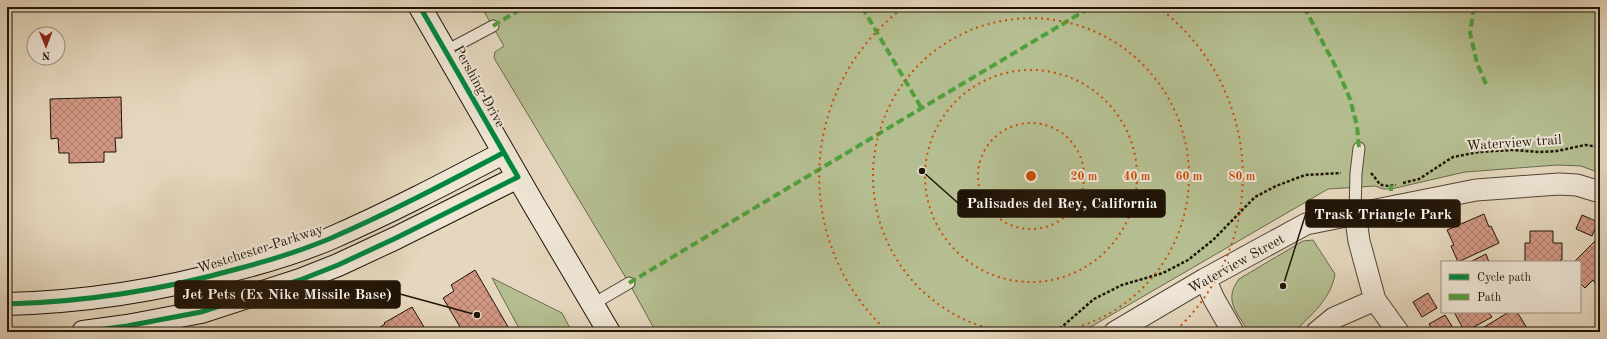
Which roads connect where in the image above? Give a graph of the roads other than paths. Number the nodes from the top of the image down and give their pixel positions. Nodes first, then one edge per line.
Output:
1 (420, 7) edge
2 (493, 26) dead end
3 (446, 51) junction
4 (1359, 148) dead end
5 (503, 153) junction
6 (518, 177) junction
7 (1600, 192) edge
8 (1355, 213) junction
9 (1205, 279) junction
10 (629, 283) dead end
11 (1375, 300) junction
12 (7, 304) edge
13 (593, 304) junction
14 (82, 332) edge
15 (609, 332) edge
16 (1115, 332) edge
17 (1233, 332) edge
18 (1317, 332) edge
19 (1398, 332) edge

1 - 3 main road, Pershing Drive
2 - 3 lane
3 - 5 main road, Pershing Drive
4 - 8 lane
5 - 6 main road, Pershing Drive
5 - 12 main road, Westchester Parkway
6 - 13 main road, Pershing Drive
6 - 14 main road
7 - 8 street, Waterview Street
8 - 9 street, Waterview Street
8 - 11 street
9 - 16 street, Waterview Street
9 - 17 street
10 - 13 lane
11 - 18 street
11 - 19 street
13 - 15 main road, Pershing Drive

